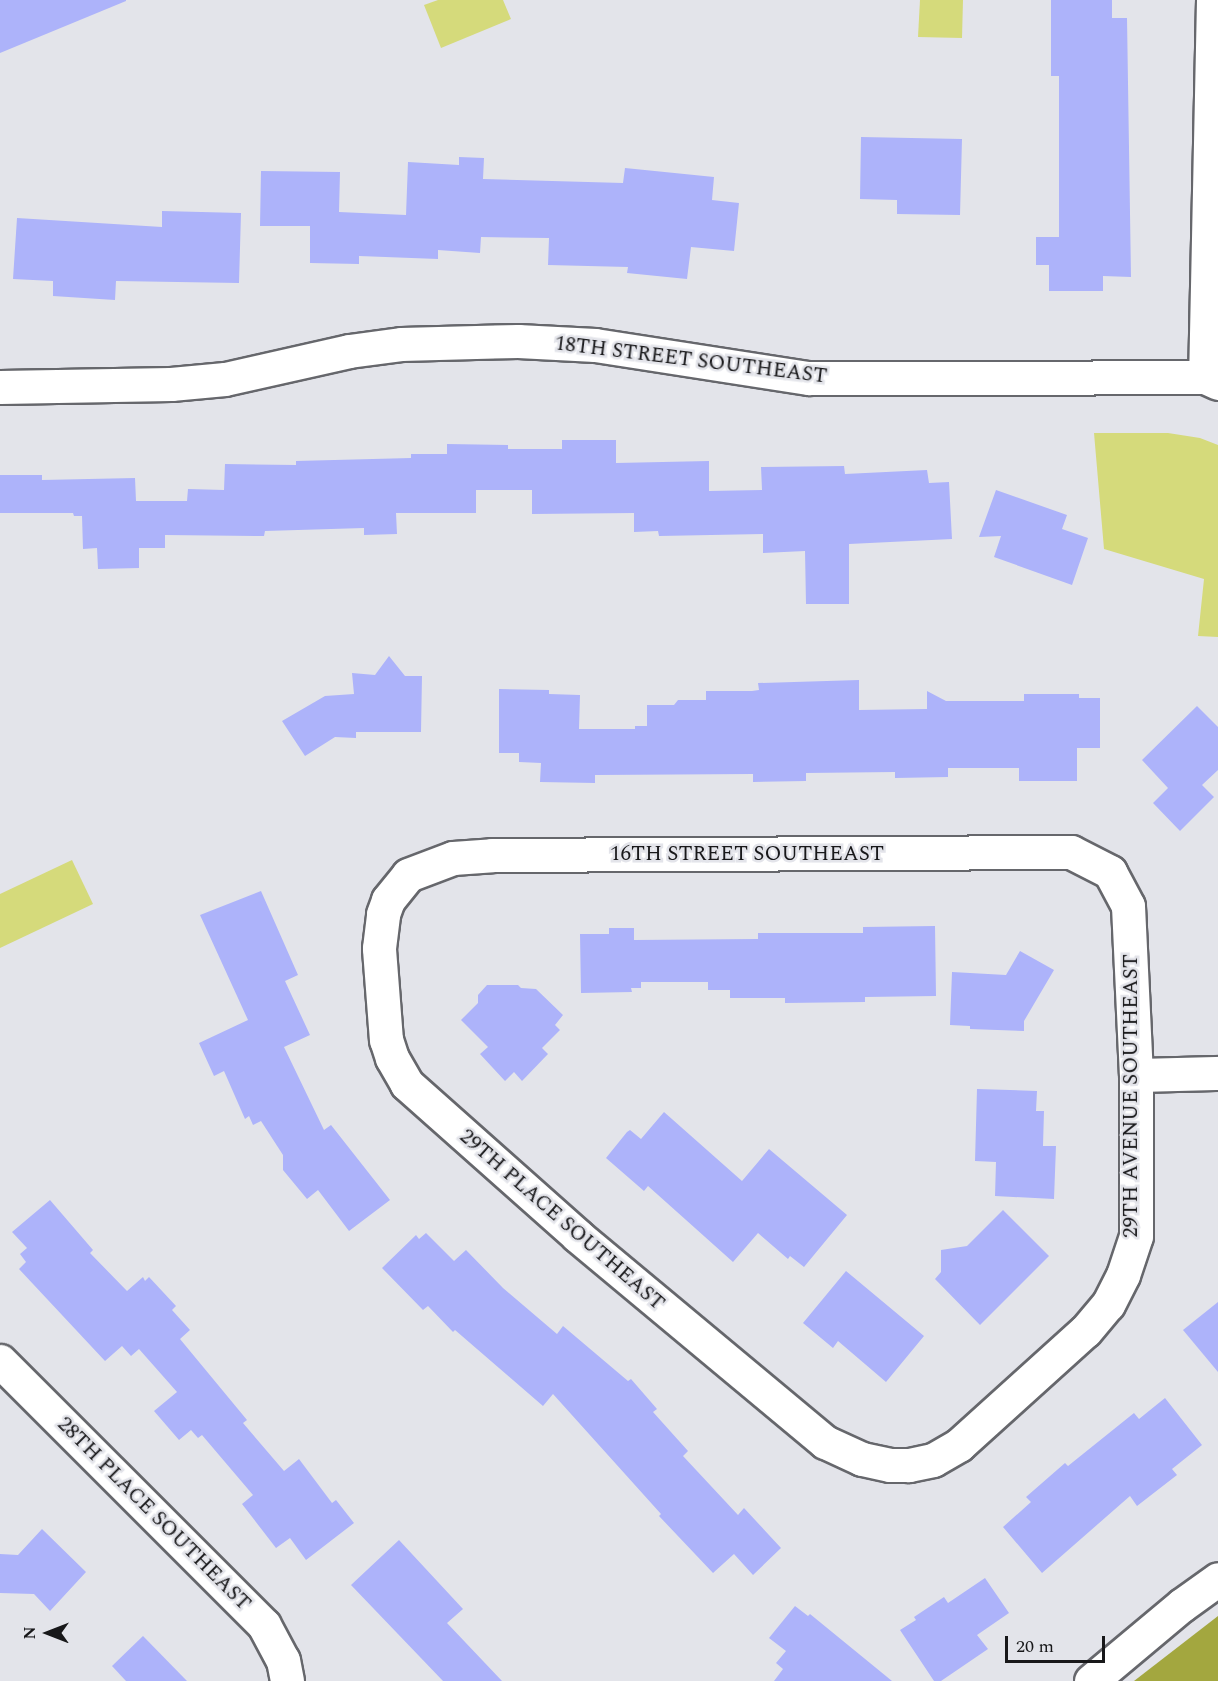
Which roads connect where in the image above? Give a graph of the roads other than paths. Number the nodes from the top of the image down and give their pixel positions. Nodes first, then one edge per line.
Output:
1 (1213, 0) edge
2 (1212, 380) edge
3 (0, 387) edge
4 (1102, 866) joint
5 (397, 886) joint
6 (1218, 1073) edge
7 (1136, 1075) junction
8 (3, 1368) edge
9 (890, 1465) joint
10 (1218, 1579) edge
11 (287, 1681) edge
12 (1091, 1681) edge

1 - 2 street
2 - 3 street, 18TH STREET SOUTHEAST
4 - 5 street, 16TH STREET SOUTHEAST
4 - 7 street, 29TH AVENUE SOUTHEAST
5 - 9 street, 29TH PLACE SOUTHEAST
6 - 7 street
7 - 9 street, 29TH AVENUE SOUTHEAST
8 - 11 street, 28TH PLACE SOUTHEAST
10 - 12 street

